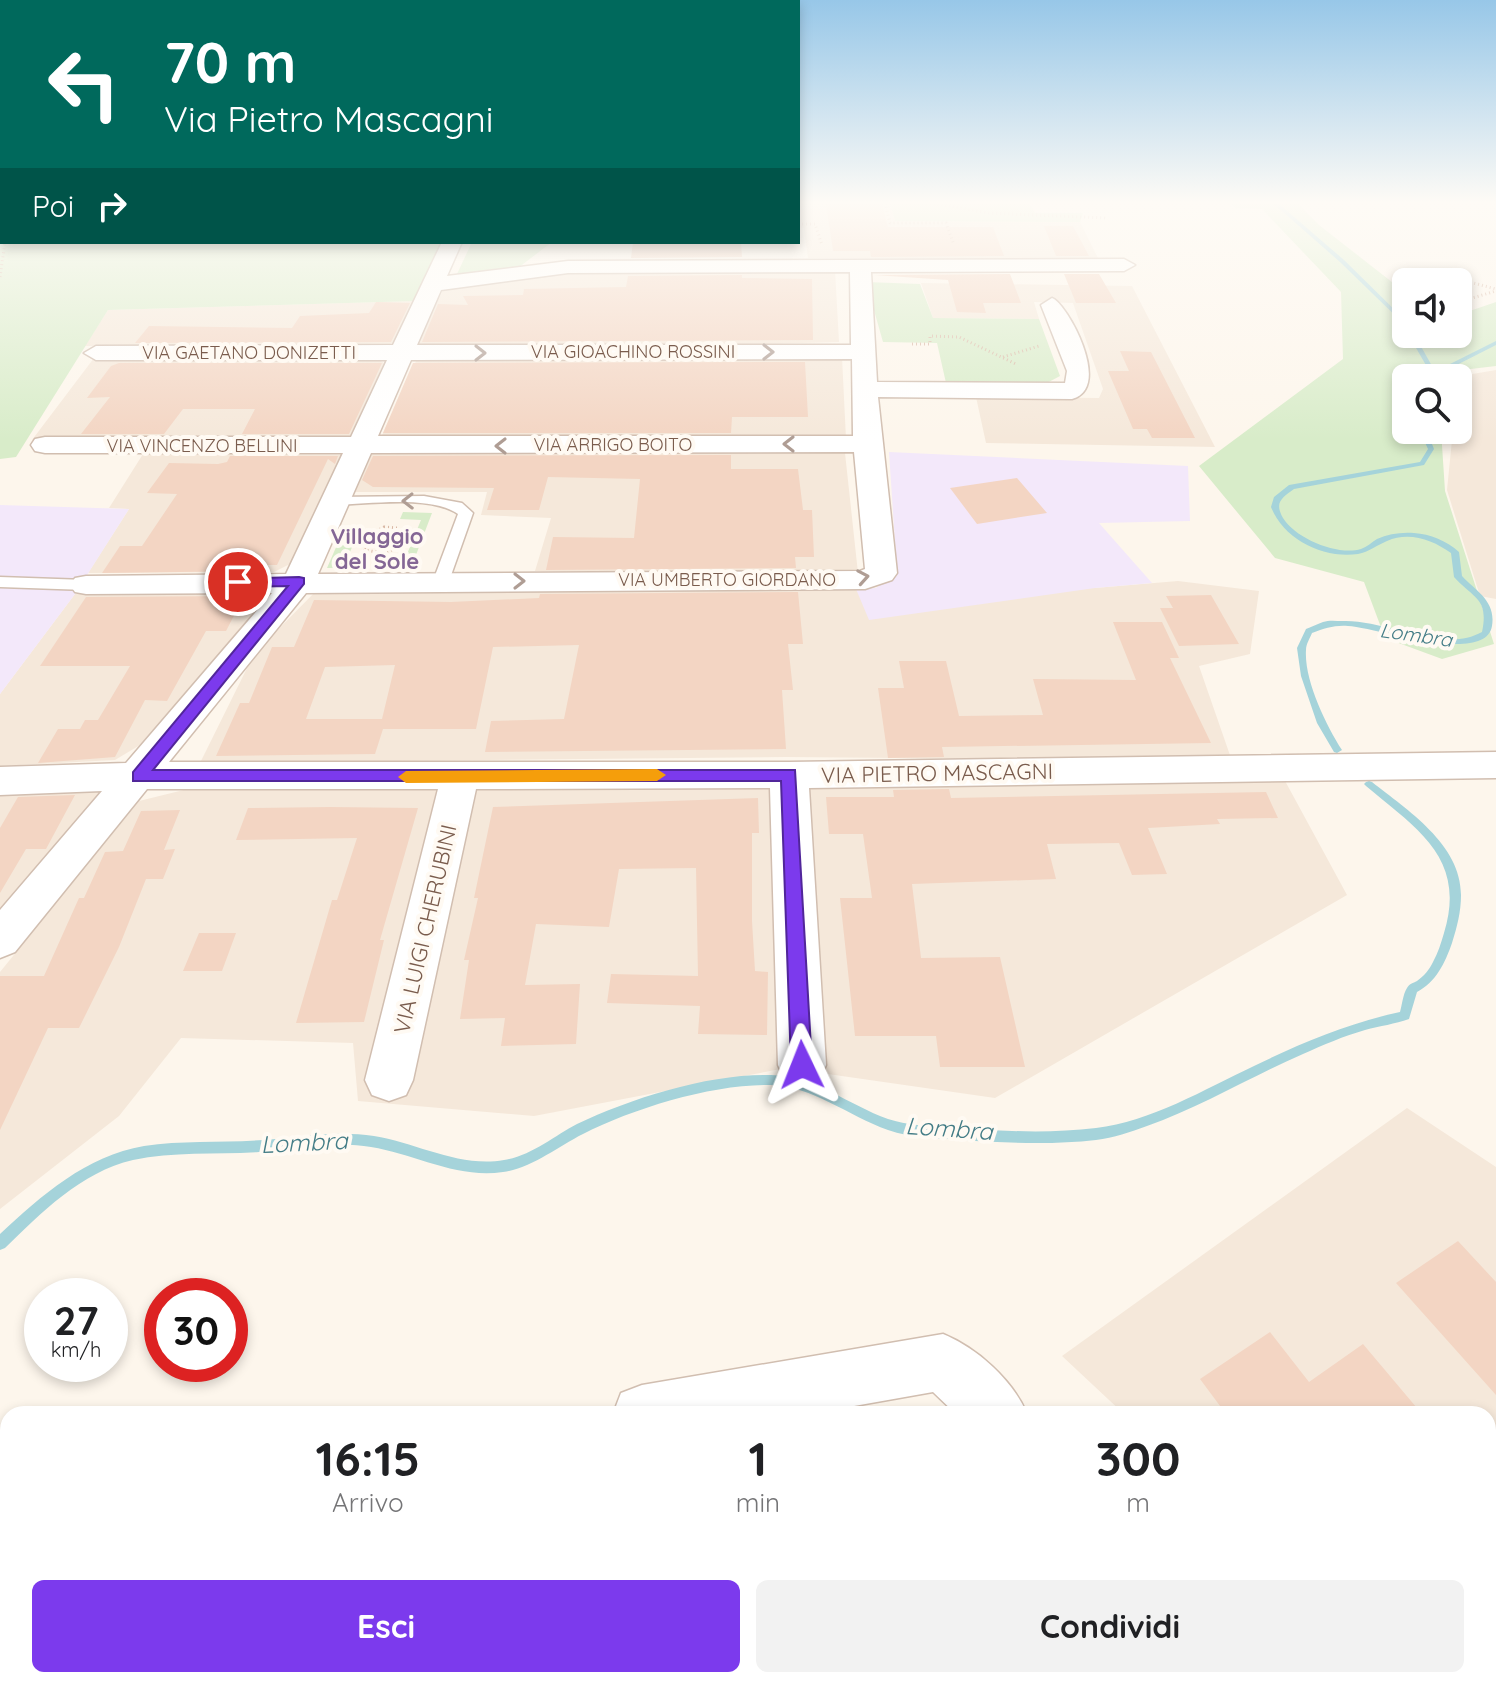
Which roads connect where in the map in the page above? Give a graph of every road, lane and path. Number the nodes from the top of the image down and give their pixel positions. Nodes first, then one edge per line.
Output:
1 (448, 283) edge
2 (861, 283) edge
3 (1472, 283) edge
4 (431, 285) joint
5 (1496, 290) edge
6 (1472, 298) edge
7 (1052, 305) dead end
8 (1065, 337) junction
9 (912, 344) dead end
10 (865, 352) junction
11 (96, 353) dead end
12 (402, 353) junction
13 (1002, 357) junction
14 (865, 389) junction
15 (1072, 391) junction
16 (867, 444) junction
17 (45, 445) dead end
18 (359, 447) junction
19 (335, 501) junction
20 (361, 540) joint
21 (299, 581) junction
22 (441, 581) junction
23 (0, 582) edge
24 (86, 585) joint
25 (1496, 765) edge
26 (789, 775) junction
27 (139, 776) junction
28 (460, 777) junction
29 (0, 781) edge
30 (0, 940) edge
31 (802, 1065) dead end
32 (389, 1080) dead end
33 (688, 1406) edge
34 (990, 1406) edge

1 - 4 street
2 - 10 street
3 - 5 path
4 - 12 street
5 - 6 path
7 - 8 street
8 - 13 path
8 - 15 street
9 - 13 path
12 -> 10 street, VIA GIOACHINO ROSSINI
10 - 14 street
11 - 12 street, VIA GAETANO DONIZETTI
12 - 18 street
13 - 15 path
14 - 15 street
14 - 16 street
16 -> 18 street, VIA ARRIGO BOITO
22 -> 16 street, VIA UMBERTO GIORDANO
17 - 18 street, VIA VINCENZO BELLINI
18 - 19 street
19 - 21 street
22 -> 19 lane
20 - 20 path
21 - 22 street
21 - 24 street
21 - 27 street
23 - 24 lane
25 - 26 street, VIA PIETRO MASCAGNI
26 - 28 street, VIA PIETRO MASCAGNI
26 - 31 street
27 - 28 street, VIA PIETRO MASCAGNI
27 - 29 street, VIA PIETRO MASCAGNI
27 - 30 street
28 - 32 street, VIA LUIGI CHERUBINI
33 - 34 street

